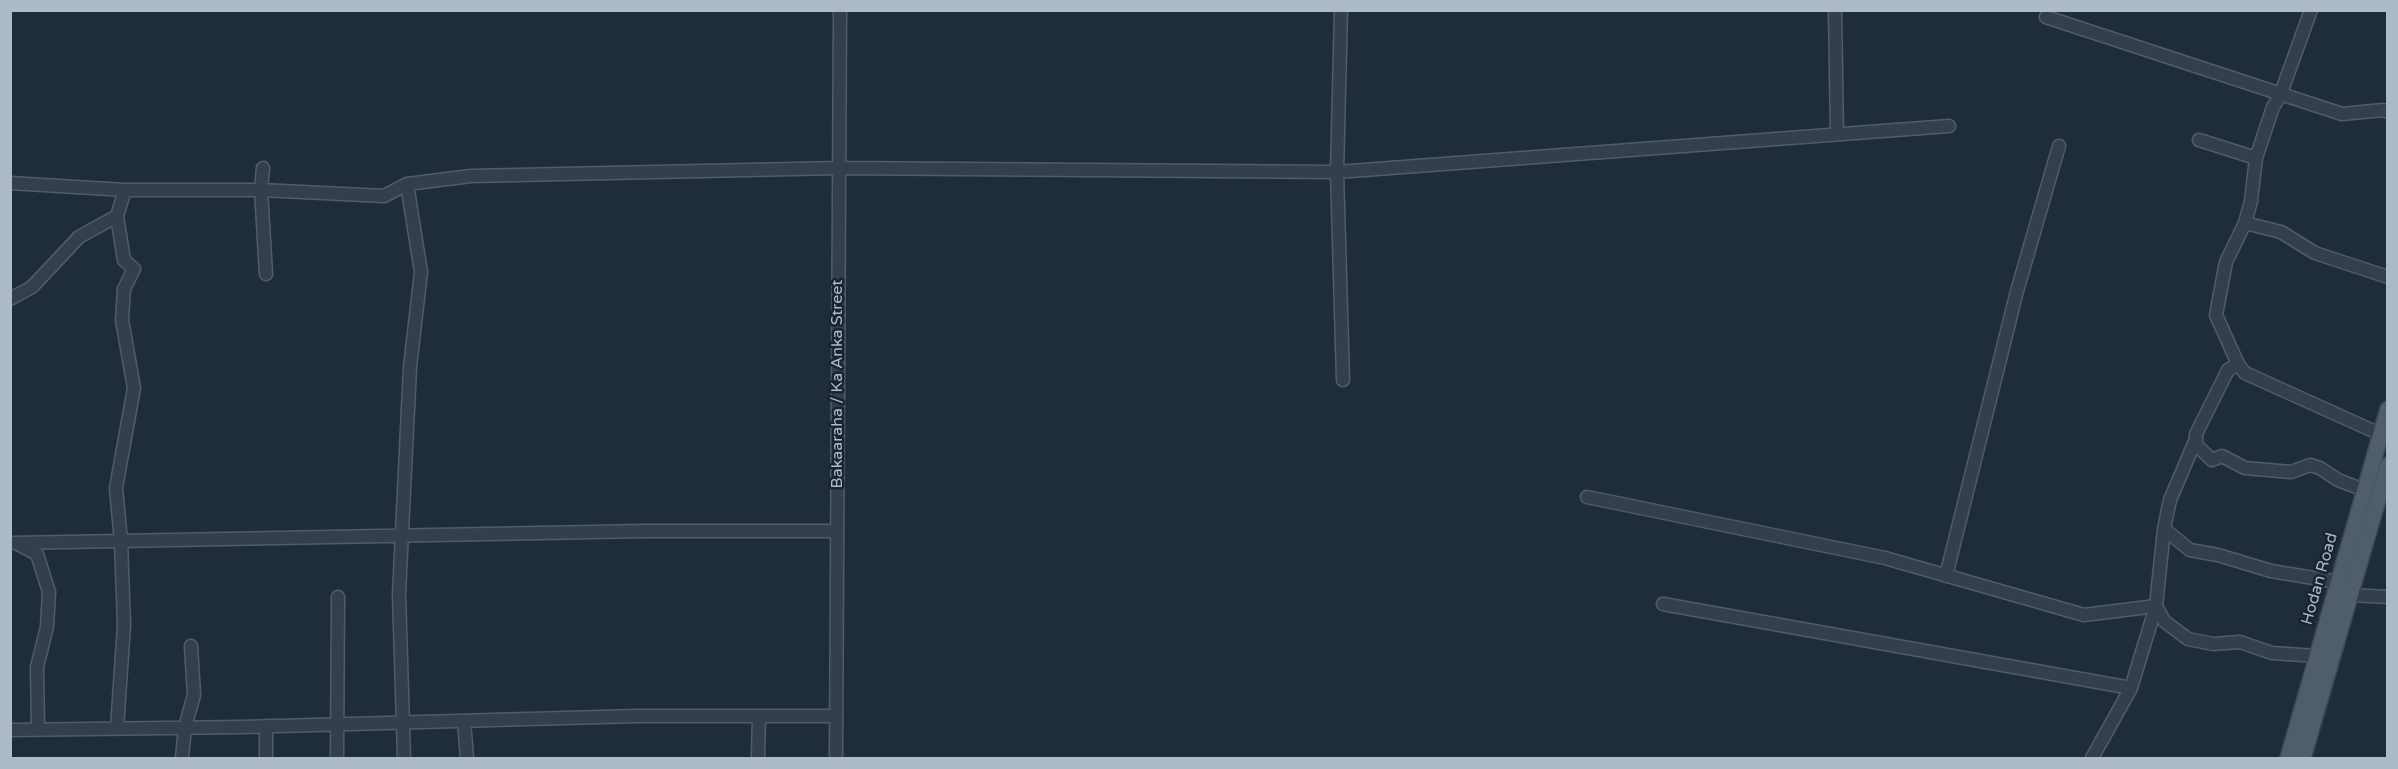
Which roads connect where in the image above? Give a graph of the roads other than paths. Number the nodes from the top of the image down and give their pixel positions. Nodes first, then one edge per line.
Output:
1 (840, 10) edge
2 (1341, 10) edge
3 (1835, 10) edge
4 (2311, 10) edge
5 (2046, 17) dead end
6 (2280, 96) junction
7 (2388, 112) edge
8 (1949, 126) dead end
9 (1837, 135) junction
10 (2199, 140) dead end
11 (2059, 146) dead end
12 (2256, 158) junction
13 (263, 168) dead end
14 (839, 168) junction
15 (1337, 172) junction
16 (10, 183) edge
17 (407, 184) junction
18 (125, 190) junction
19 (261, 190) junction
20 (117, 216) junction
21 (2245, 223) junction
22 (266, 274) dead end
23 (2388, 277) edge
24 (10, 299) edge
25 (2238, 364) junction
26 (1342, 380) dead end
27 (2388, 409) edge
28 (2380, 434) junction
29 (2196, 439) junction
30 (2388, 465) edge
31 (2364, 490) junction
32 (1587, 497) dead end
33 (2164, 529) junction
34 (837, 531) junction
35 (404, 535) junction
36 (122, 541) junction
37 (12, 543) edge
38 (1946, 576) junction
39 (2338, 582) junction
40 (2350, 595) junction
41 (338, 597) dead end
42 (2388, 597) edge
43 (1663, 604) dead end
44 (2156, 606) junction
45 (191, 646) dead end
46 (2317, 656) junction
47 (2131, 688) junction
48 (759, 716) junction
49 (836, 716) junction
50 (464, 721) junction
51 (403, 722) junction
52 (337, 724) junction
53 (266, 726) junction
54 (184, 727) junction
55 (117, 728) junction
56 (38, 729) junction
57 (10, 730) edge
58 (182, 759) edge
59 (266, 759) edge
60 (337, 759) edge
61 (404, 759) edge
62 (467, 759) edge
63 (758, 759) edge
64 (836, 759) edge
65 (2092, 759) edge
66 (2288, 759) edge
67 (2303, 759) edge

1 - 14 street, Bakaaraha / Ka Anka Street
2 - 15 street
3 - 9 street
4 - 6 street
5 - 6 street
6 - 7 street
6 - 12 street
8 - 9 street
9 - 15 street
10 - 12 street
11 - 38 street
12 - 21 street
13 - 19 street
14 - 15 street
14 - 17 street
14 - 34 street, Bakaaraha / Ka Anka Street
15 - 26 street
16 - 18 street
17 - 19 street
17 - 35 street
18 - 19 street
18 - 20 street
19 - 22 street
20 - 24 street
20 - 36 street
21 - 23 street
21 - 25 street
25 - 28 street
25 - 29 street
27 - 28 main road, Hodan Road
28 - 31 main road, Hodan Road
29 - 31 street
29 - 33 street
30 - 40 main road, Hodan Road
31 - 39 main road, Hodan Road
32 - 38 street
33 - 39 street
33 - 44 street
34 - 35 street
34 - 49 street, Bakaaraha / Ka Anka Street
35 - 36 street
35 - 51 street
36 - 37 street
36 - 55 street
37 - 56 street
38 - 44 street
39 - 46 main road, Hodan Road
40 - 42 street
40 - 67 main road, Hodan Road
41 - 52 street
43 - 47 street
44 - 46 street
44 - 47 street
45 - 54 street
46 - 66 main road, Hodan Road
47 - 65 street
48 - 49 street
48 - 50 street
48 - 63 street
49 - 64 street, Bakaaraha / Ka Anka Street
50 - 51 street
50 - 62 street
51 - 52 street
51 - 61 street
52 - 53 street
52 - 60 street
53 - 54 street
53 - 59 street
54 - 55 street
54 - 58 street
55 - 56 street
56 - 57 street

